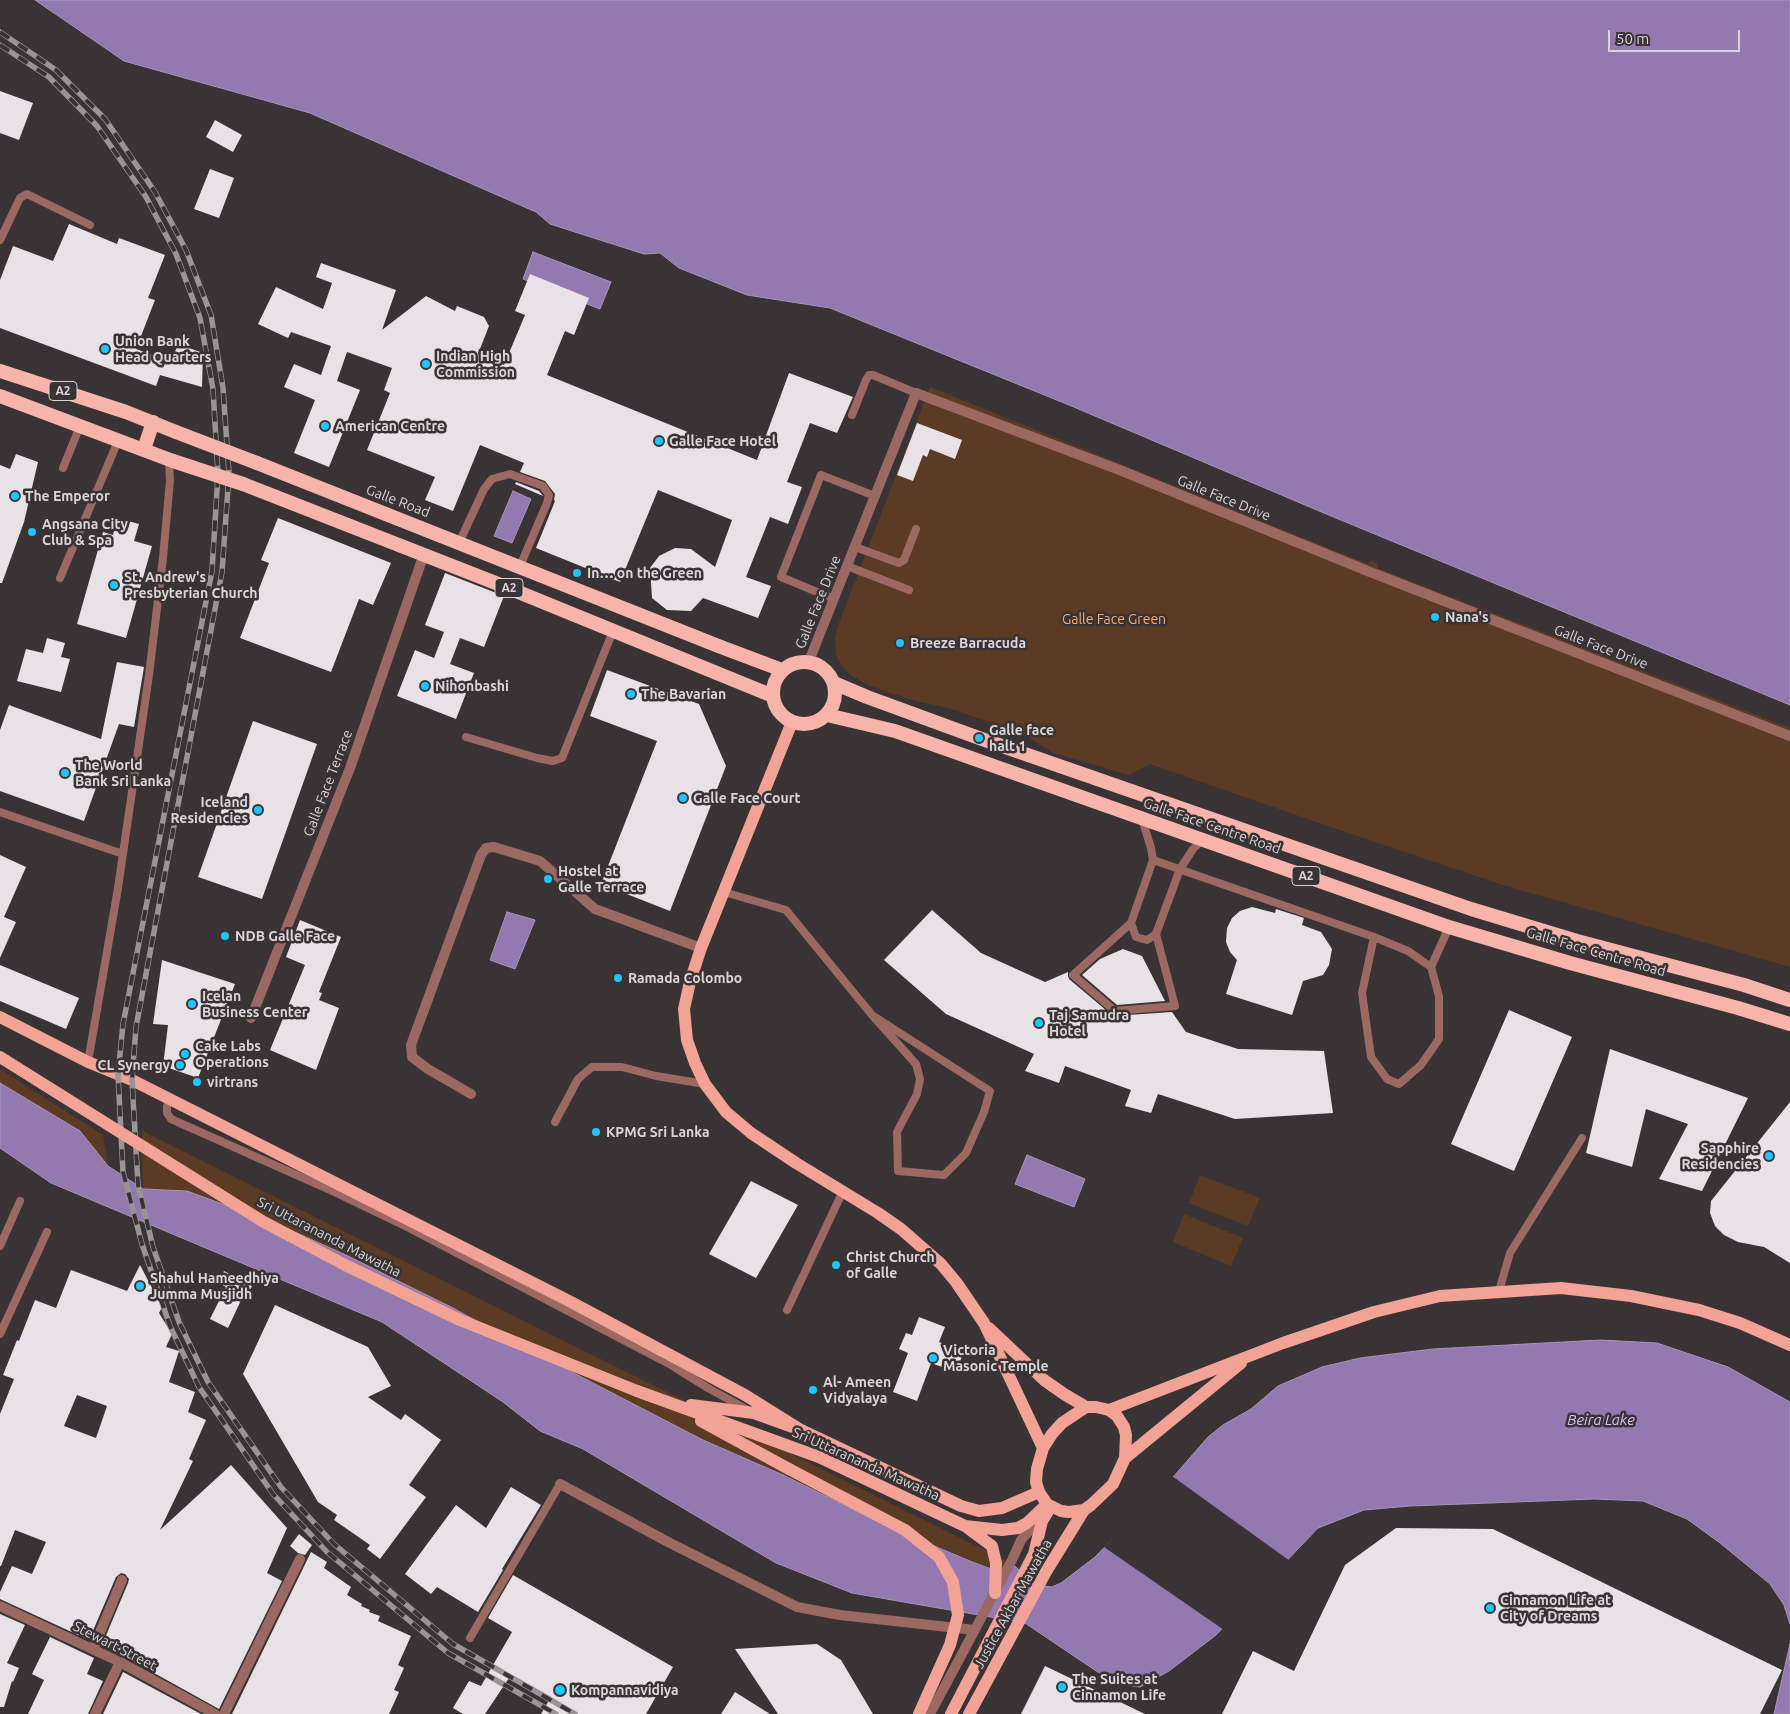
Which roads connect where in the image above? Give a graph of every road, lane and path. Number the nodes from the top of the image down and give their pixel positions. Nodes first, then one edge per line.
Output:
1 (90, 225) dead end
2 (0, 240) edge
3 (0, 371) edge
4 (916, 394) junction
5 (0, 396) edge
6 (852, 415) dead end
7 (153, 422) junction
8 (80, 426) junction
9 (118, 441) junction
10 (144, 449) junction
11 (171, 460) junction
12 (63, 468) dead end
13 (875, 496) junction
14 (916, 529) dead end
15 (459, 543) junction
16 (855, 546) junction
17 (424, 554) junction
18 (520, 566) junction
19 (847, 566) junction
20 (60, 578) dead end
21 (909, 590) dead end
22 (834, 599) junction
23 (613, 631) junction
24 (809, 661) junction
25 (782, 670) junction
26 (834, 683) junction
27 (772, 696) junction
28 (827, 715) junction
29 (792, 722) junction
30 (1790, 736) edge
31 (466, 737) dead end
32 (0, 812) edge
33 (1142, 819) junction
34 (1203, 840) junction
35 (123, 854) junction
36 (1153, 860) junction
37 (1180, 869) junction
38 (724, 892) junction
39 (1131, 923) junction
40 (1449, 927) junction
41 (1156, 934) junction
42 (1374, 937) junction
43 (1577, 941) junction
44 (701, 948) junction
45 (1570, 963) junction
46 (1431, 967) junction
47 (1790, 1000) edge
48 (872, 1015) junction
49 (0, 1017) edge
50 (251, 1018) dead end
51 (1790, 1024) edge
52 (0, 1057) edge
53 (88, 1062) junction
54 (705, 1084) junction
55 (472, 1094) dead end
56 (170, 1101) junction
57 (555, 1122) dead end
58 (1582, 1138) dead end
59 (843, 1191) junction
60 (20, 1201) dead end
61 (47, 1232) dead end
62 (0, 1246) edge
63 (1499, 1291) junction
64 (788, 1310) dead end
65 (984, 1323) junction
66 (0, 1334) edge
67 (1790, 1346) edge
68 (1252, 1354) junction
69 (666, 1401) junction
70 (1086, 1407) junction
71 (1109, 1410) junction
72 (754, 1413) junction
73 (801, 1430) junction
74 (1044, 1448) junction
75 (1125, 1458) junction
76 (560, 1484) joint
77 (1039, 1492) junction
78 (1049, 1505) junction
79 (1084, 1510) junction
80 (1042, 1521) junction
81 (966, 1526) junction
82 (300, 1559) dead end
83 (122, 1580) dead end
84 (995, 1593) junction
85 (0, 1606) edge
86 (975, 1629) junction
87 (470, 1638) dead end
88 (93, 1649) junction
89 (120, 1662) junction
90 (95, 1714) edge
91 (215, 1714) edge
92 (224, 1714) edge
93 (920, 1714) edge
94 (930, 1714) edge
95 (951, 1714) edge
96 (969, 1714) edge

1 - 2 lane
3 - 7 highway, Galle Road / A2
4 - 6 lane
4 - 13 street, Galle Face Drive
4 - 30 street, Galle Face Drive
5 - 8 highway, A2
7 - 10 highway
7 - 15 highway, Galle Road / A2, bridge
8 - 9 highway, A2
8 - 12 lane
9 - 10 highway, A2
9 - 20 lane
10 - 11 highway, A2
11 - 17 highway, A2, bridge
11 - 35 lane
13 - 16 street, Galle Face Drive
13 - 22 lane
14 - 16 lane
15 - 18 highway, Galle Road / A2
15 - 18 lane
16 - 19 street, Galle Face Drive
17 - 23 highway, A2
17 - 50 street, Galle Face Terrace
18 - 25 highway, Galle Road / A2
19 - 21 lane
19 - 22 street, Galle Face Drive
22 - 24 street, Galle Face Drive
23 - 27 highway, A2
23 - 31 lane
24 - 25 highway
24 - 26 highway
25 - 27 highway
26 - 28 highway
26 - 43 highway, Galle Face Centre Road / A2
27 - 29 highway
28 - 29 highway
28 - 33 highway, Galle Face Centre Road / A2
29 - 38 main road
32 - 35 lane
33 - 34 highway, Galle Face Centre Road / A2
33 - 36 lane
34 - 37 lane
34 - 40 highway, Galle Face Centre Road / A2
35 - 53 lane
36 - 37 lane
36 - 39 lane
37 - 41 lane
37 - 42 lane
38 - 44 main road
38 - 48 lane
39 - 41 lane
39 - 41 lane
40 - 45 highway, Galle Face Centre Road / A2
40 - 46 lane
42 - 46 lane
42 - 46 lane
43 - 45 highway
43 - 47 highway, Galle Face Centre Road / A2
44 - 54 main road
44 - 55 street
45 - 51 highway, Galle Face Centre Road / A2
48 - 48 lane
49 - 53 main road
52 - 69 main road, Sri Uttarananda Mawatha, bridge
53 - 56 main road
54 - 57 lane
54 - 59 main road
56 - 72 lane
56 - 73 main road
58 - 63 lane
59 - 64 lane
59 - 65 main road
60 - 62 lane
61 - 66 lane
63 - 67 main road
63 - 68 main road
65 - 70 main road
65 - 74 main road
68 - 71 main road
68 - 75 main road
69 - 72 main road, Sri Uttarananda Mawatha
69 - 81 main road, Sri Uttarananda Mawatha
69 - 93 main road, bridge
70 - 71 main road
70 - 74 main road
71 - 75 main road
72 - 73 main road, Sri Uttarananda Mawatha
73 - 77 main road, Sri Uttarananda Mawatha
74 - 77 main road
75 - 79 main road
76 - 86 street, Justice Akbar Mawatha
76 - 87 lane
77 - 78 main road
78 - 79 main road
78 - 80 main road, Justice Akbar Mawatha
78 - 81 main road, Sri Uttarananda Mawatha
79 - 96 main road, Justice Akbar Mawatha
80 - 84 street
80 - 95 main road, Justice Akbar Mawatha
81 - 84 main road
82 - 92 street
83 - 88 street
84 - 86 street
85 - 88 street, Stewart Street
86 - 94 street
88 - 89 street, Stewart Street
89 - 90 street
89 - 91 street, Stewart Street

